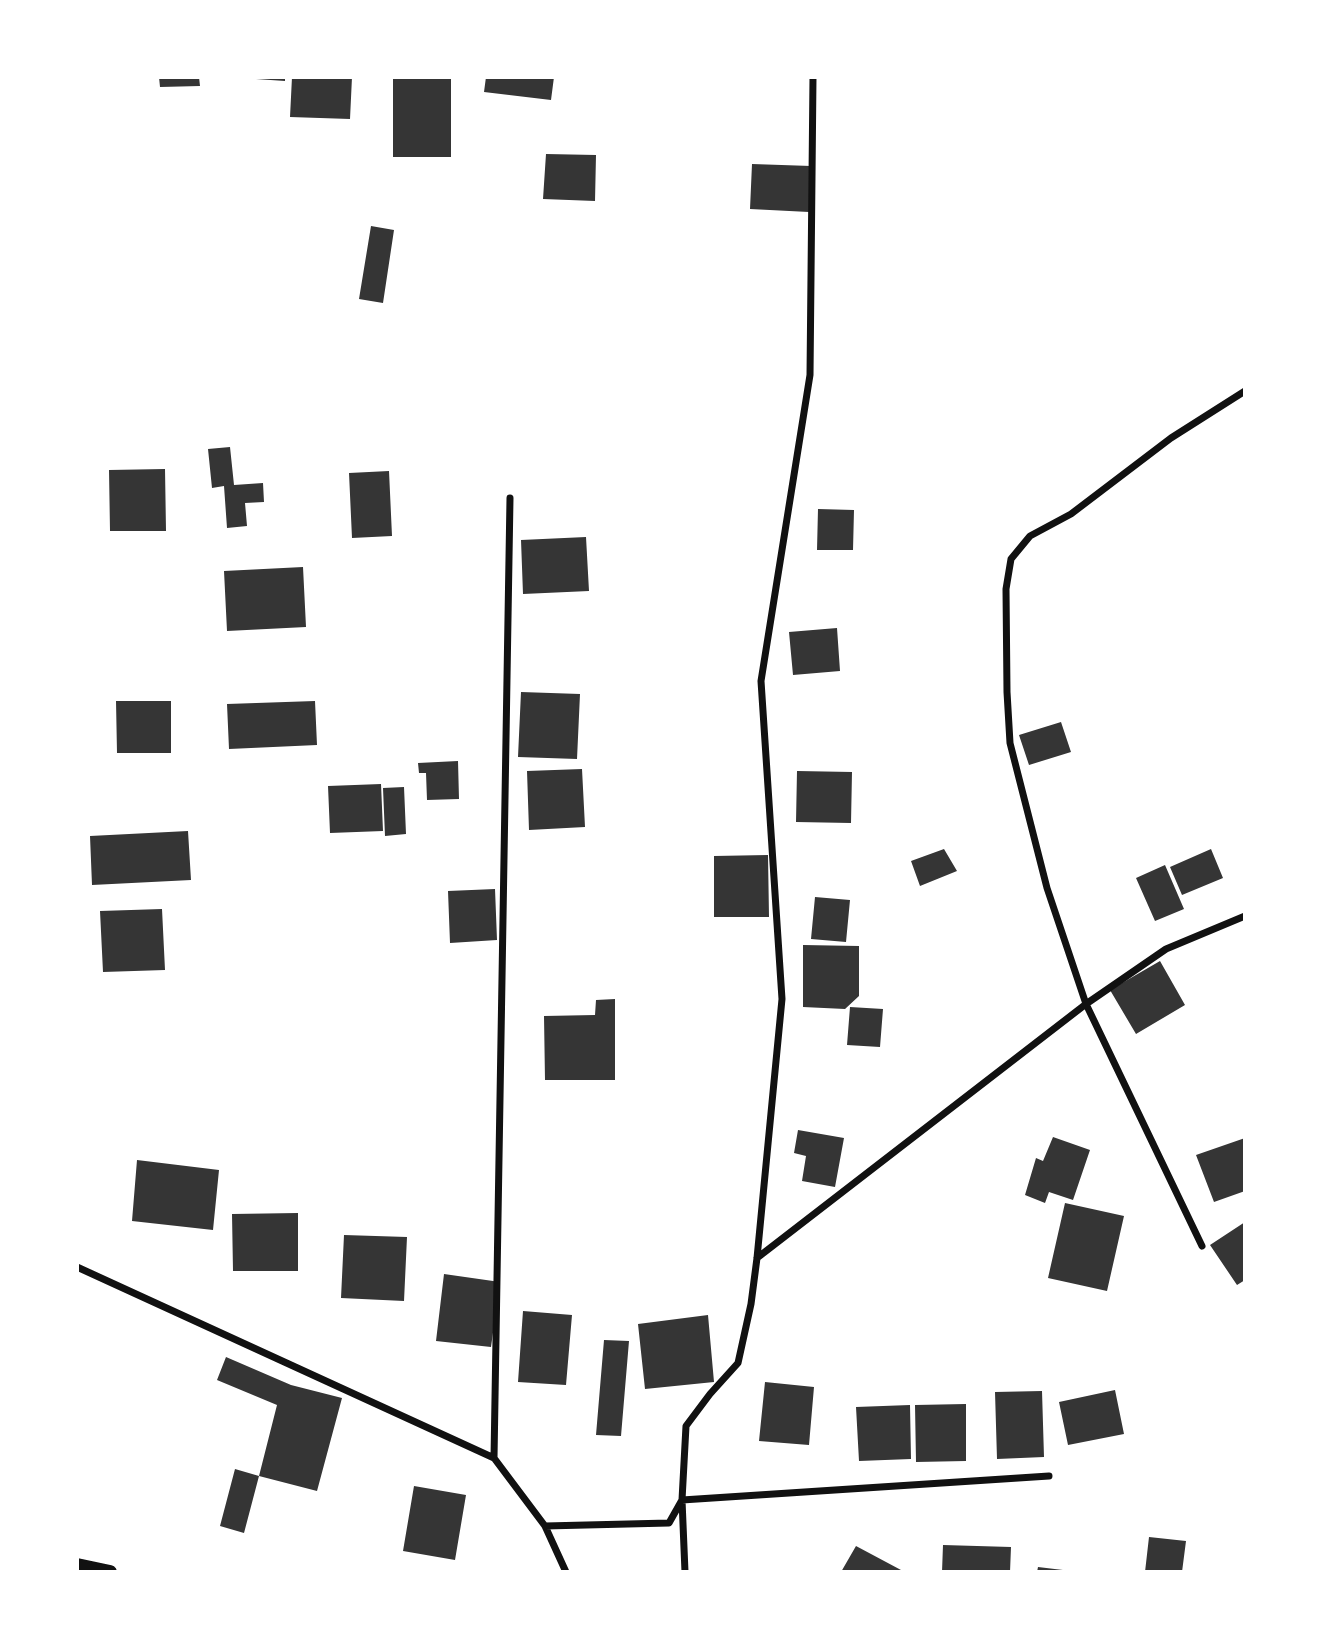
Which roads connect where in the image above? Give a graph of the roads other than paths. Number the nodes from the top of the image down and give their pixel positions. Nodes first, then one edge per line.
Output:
1 (813, 77) edge
2 (1245, 391) edge
3 (510, 498) dead end
4 (1245, 916) edge
5 (1086, 1004) junction
6 (1202, 1246) dead end
7 (757, 1258) junction
8 (77, 1267) edge
9 (494, 1458) junction
10 (1049, 1476) dead end
11 (682, 1500) junction
12 (545, 1526) junction
13 (77, 1565) edge
14 (110, 1572) edge
15 (566, 1572) edge
16 (685, 1572) edge

1 - 7 street
2 - 5 street
3 - 9 street
4 - 5 street
5 - 6 street
5 - 7 street
7 - 11 street
8 - 9 street
9 - 12 street
10 - 11 street
11 - 12 street
11 - 16 street
12 - 15 street
13 - 14 main road

